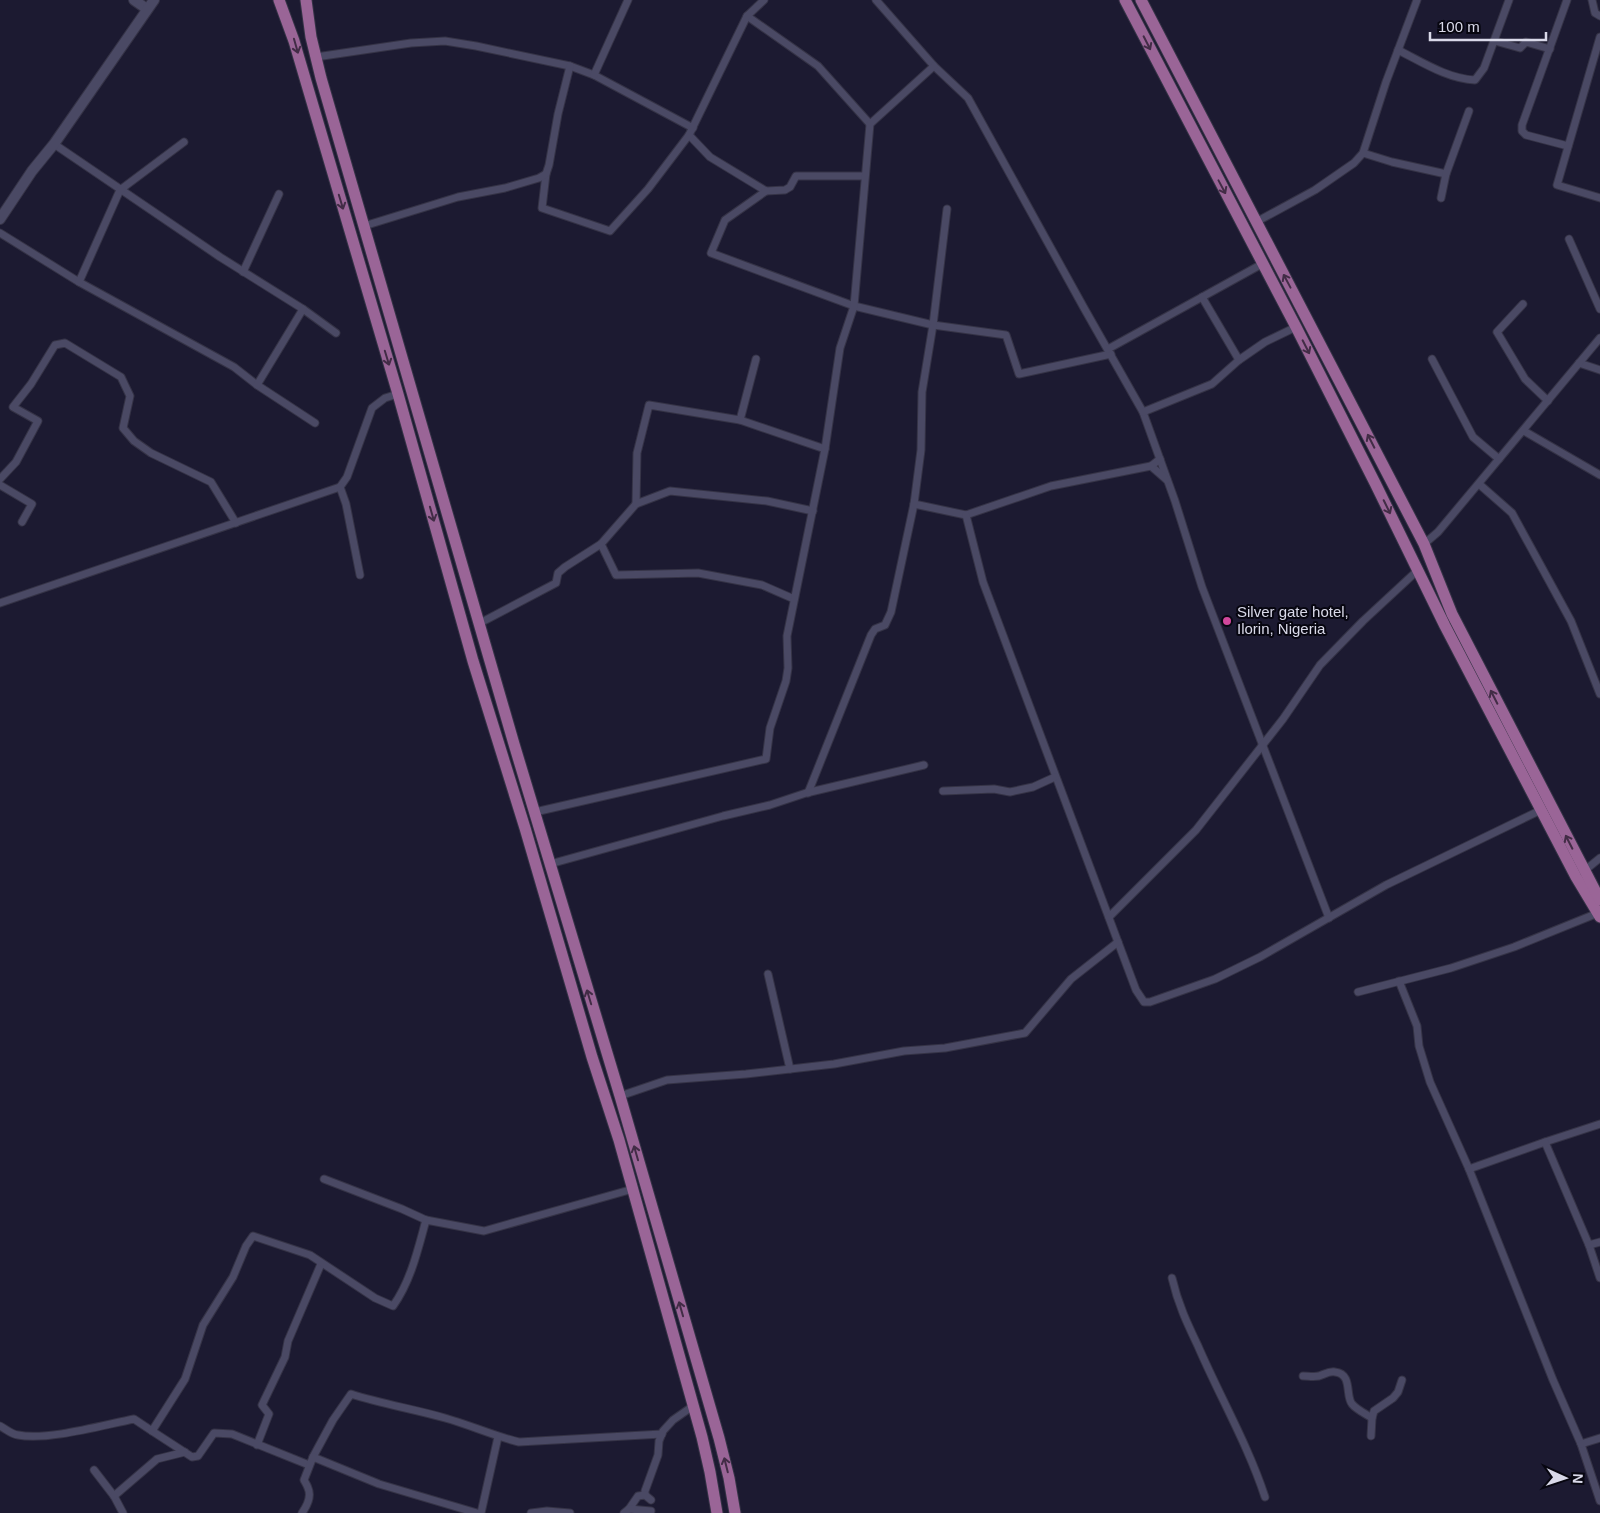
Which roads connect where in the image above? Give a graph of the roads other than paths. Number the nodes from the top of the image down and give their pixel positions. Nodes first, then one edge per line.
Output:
1 (134, 0) edge
2 (154, 0) edge
3 (279, 0) edge
4 (306, 0) edge
5 (628, 0) edge
6 (764, 0) edge
7 (876, 0) edge
8 (1125, 0) edge
9 (1141, 0) edge
10 (1417, 0) edge
11 (1509, 0) edge
12 (1567, 0) edge
13 (1592, 0) edge
14 (147, 10) junction
15 (747, 16) junction
16 (1600, 16) edge
17 (1600, 38) edge
18 (1495, 40) junction
19 (1550, 49) junction
20 (1398, 50) junction
21 (316, 58) junction
22 (570, 66) junction
23 (934, 66) junction
24 (594, 75) junction
25 (1184, 84) junction
26 (1172, 91) junction
27 (1469, 111) dead end
28 (870, 124) junction
29 (691, 131) junction
30 (184, 142) dead end
31 (54, 144) junction
32 (1568, 146) junction
33 (1363, 153) junction
34 (546, 174) junction
35 (1446, 174) junction
36 (864, 176) junction
37 (120, 190) junction
38 (766, 191) junction
39 (279, 194) dead end
40 (1442, 198) dead end
41 (1600, 198) edge
42 (1246, 203) junction
43 (947, 209) dead end
44 (1234, 209) junction
45 (0, 219) edge
46 (1256, 222) junction
47 (364, 226) junction
48 (0, 233) edge
49 (1569, 239) dead end
50 (1262, 264) junction
51 (243, 272) junction
52 (79, 282) junction
53 (1202, 297) junction
54 (1523, 304) dead end
55 (854, 306) junction
56 (303, 309) junction
57 (1600, 309) edge
58 (934, 325) junction
59 (1296, 327) junction
60 (336, 333) dead end
61 (1600, 338) edge
62 (1110, 351) junction
63 (756, 359) dead end
64 (1432, 359) dead end
65 (1239, 360) junction
66 (1579, 363) junction
67 (1600, 370) edge
68 (257, 385) junction
69 (398, 394) junction
70 (1548, 401) junction
71 (1143, 412) junction
72 (740, 420) junction
73 (315, 423) dead end
74 (1524, 431) junction
75 (826, 449) junction
76 (1499, 459) junction
77 (1160, 460) junction
78 (1151, 466) junction
79 (1388, 475) junction
80 (1600, 475) edge
81 (0, 479) edge
82 (1168, 480) junction
83 (1375, 483) junction
84 (1479, 484) junction
85 (0, 485) edge
86 (340, 487) junction
87 (636, 504) junction
88 (914, 504) junction
89 (813, 511) junction
90 (966, 515) junction
91 (22, 522) dead end
92 (236, 523) junction
93 (601, 544) junction
94 (1424, 544) junction
95 (1418, 570) junction
96 (360, 575) dead end
97 (794, 599) junction
98 (0, 603) edge
99 (480, 623) junction
100 (1600, 694) edge
101 (1262, 746) junction
102 (924, 765) dead end
103 (1055, 777) junction
104 (943, 791) dead end
105 (808, 793) junction
106 (1541, 810) junction
107 (535, 812) junction
108 (1600, 858) edge
109 (550, 864) junction
110 (1584, 871) junction
111 (1600, 900) edge
112 (1599, 915) edge
113 (1109, 917) junction
114 (1329, 918) junction
115 (1118, 942) junction
116 (768, 974) dead end
117 (1399, 981) junction
118 (1358, 992) dead end
119 (790, 1069) junction
120 (620, 1096) junction
121 (1600, 1124) edge
122 (1545, 1142) junction
123 (1469, 1169) junction
124 (324, 1179) dead end
125 (632, 1189) junction
126 (426, 1220) junction
127 (1600, 1242) edge
128 (1588, 1246) junction
129 (322, 1264) junction
130 (1172, 1278) dead end
131 (1600, 1278) edge
132 (1303, 1376) dead end
133 (1402, 1380) dead end
134 (693, 1406) junction
135 (1372, 1418) junction
136 (0, 1426) edge
137 (152, 1431) junction
138 (662, 1434) junction
139 (1371, 1436) dead end
140 (498, 1437) junction
141 (1600, 1438) edge
142 (1582, 1444) junction
143 (257, 1445) junction
144 (184, 1452) junction
145 (312, 1457) junction
146 (309, 1465) junction
147 (94, 1470) dead end
148 (114, 1496) junction
149 (1265, 1497) dead end
150 (1600, 1501) edge
151 (626, 1511) edge
152 (651, 1511) dead end
153 (123, 1513) edge
154 (302, 1513) edge
155 (477, 1513) edge
156 (481, 1513) edge
157 (531, 1513) edge
158 (570, 1513) edge
159 (717, 1513) edge
160 (735, 1513) edge

1 - 14 street
2 - 14 street
3 -> 69 main road
4 - 21 main road
5 - 24 street
6 - 15 street
7 - 23 street
8 -> 26 main road
9 - 25 main road
10 - 20 street
11 - 18 street
12 - 19 street
13 - 16 street
14 - 31 street
15 - 28 street
15 - 29 street
17 - 32 street
18 - 19 street
18 - 20 street
19 - 32 street
20 - 33 street
21 - 22 street
21 - 47 main road
22 - 24 street
22 - 34 street
23 - 28 street
23 - 62 street
24 - 29 street
25 - 26 main road
25 - 42 main road
26 -> 44 main road
27 - 35 street
28 - 36 street
29 - 34 street
29 - 38 street
30 - 37 street
31 - 37 street
31 - 45 street
32 - 41 street
33 - 35 street
33 - 46 street
34 - 47 street
35 - 40 street
36 - 38 street
36 - 55 street
37 - 51 street
37 - 52 street
38 - 55 street
39 - 51 street
42 - 44 main road
42 - 46 main road
43 - 58 street
44 - 50 main road
79 -> 46 main road
47 - 99 main road
48 - 52 street
49 - 57 street
50 - 53 street
50 - 59 main road
51 - 56 street
52 - 68 street
53 - 62 street
53 - 65 street
54 - 70 street
55 - 58 street
55 - 75 street
56 - 60 street
56 - 68 street
58 - 62 street
58 - 88 street
59 - 65 street
59 -> 83 main road
61 - 66 street
62 - 71 street
63 - 72 street
64 - 76 street
65 - 71 street
66 - 67 street
66 - 70 street
68 - 73 street
69 - 86 street
69 -> 125 main road
70 - 74 street
71 - 77 street
72 - 75 street
72 - 87 street
74 - 76 street
74 - 80 street
75 - 89 street
76 - 84 street
77 - 78 street
77 - 82 street
78 - 82 street
78 - 90 street
79 - 83 main road
79 - 94 main road
81 - 92 street
82 - 101 street
83 -> 95 main road
84 - 94 street
84 - 100 street
85 - 91 street
86 - 92 street
86 - 96 street
87 - 89 street
87 - 93 street
88 - 90 street
88 - 105 street
89 - 97 street
90 - 103 street
92 - 98 street
93 - 97 street
93 - 99 street
110 -> 94 main road
95 - 101 street
95 - 106 main road
97 - 107 street
99 - 107 main road
101 - 113 street
101 - 114 street
102 - 105 street
103 - 104 street
103 - 113 street
105 - 109 street
106 - 112 main road
106 - 114 street
107 - 109 main road
108 - 110 street
120 -> 109 main road
110 - 111 main road
112 - 117 street
113 - 115 street
114 - 115 street
115 - 119 street
116 - 119 street
117 - 118 street
117 - 123 street
119 - 120 street
160 -> 120 main road
121 - 122 street
122 - 123 street
122 - 128 street
123 - 142 street
124 - 126 street
125 - 126 street
125 - 134 main road
126 - 129 street
127 - 128 street
128 - 131 street
129 - 137 street
129 - 143 street
130 - 149 street
132 - 135 street
133 - 135 street
134 - 138 street
134 - 159 main road
135 - 139 street
136 - 137 street
137 - 144 street
138 - 140 street
138 - 151 street
140 - 145 street
140 - 156 street
141 - 142 street
142 - 150 street
143 - 144 street
143 - 146 street
144 - 148 street
145 - 146 street
145 - 155 street
146 - 154 street
147 - 148 street
148 - 153 street
151 - 152 street
157 - 158 street

